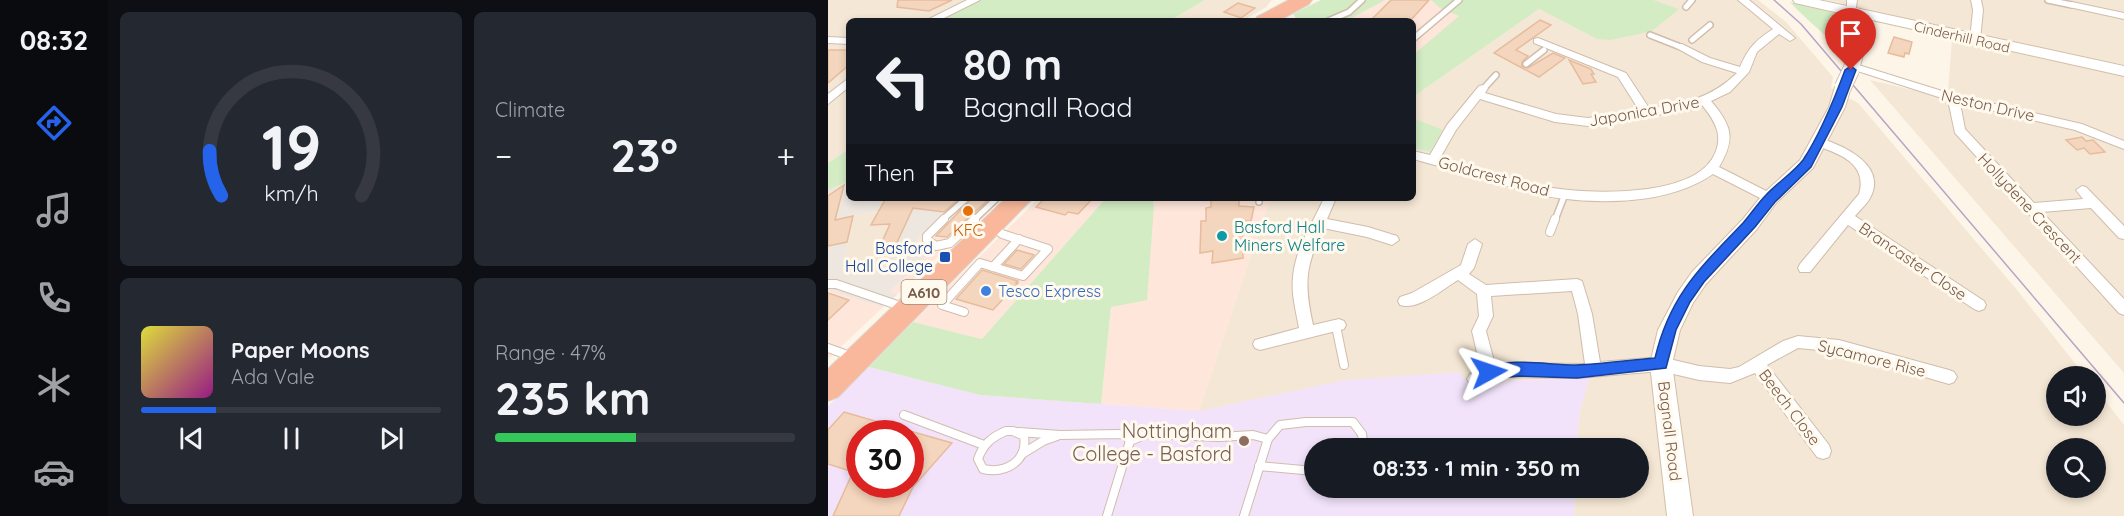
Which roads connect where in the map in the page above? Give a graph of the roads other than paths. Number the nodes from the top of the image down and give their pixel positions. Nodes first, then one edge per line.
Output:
1 (975, 0) edge
2 (1303, 0) edge
3 (1362, 0) edge
4 (1460, 0) edge
5 (1692, 0) edge
6 (1743, 0) edge
7 (1800, 0) edge
8 (1976, 0) edge
9 (2048, 0) edge
10 (2072, 4) joint
11 (2096, 5) edge
12 (1686, 7) dead end
13 (1856, 9) edge
14 (2124, 16) edge
15 (936, 18) edge
16 (1270, 18) edge
17 (1335, 18) edge
18 (1710, 25) dead end
19 (1780, 29) junction
20 (1650, 35) dead end
21 (1416, 37) edge
22 (1790, 38) dead end
23 (828, 40) edge
24 (1976, 40) junction
25 (846, 41) edge
26 (1685, 44) junction
27 (1544, 46) joint
28 (1526, 64) dead end
29 (2124, 71) edge
30 (1744, 72) junction
31 (1849, 74) junction
32 (1496, 75) dead end
33 (846, 84) edge
34 (1482, 91) junction
35 (1953, 98) junction
36 (828, 100) edge
37 (1705, 101) junction
38 (1646, 112) junction
39 (1819, 142) junction
40 (2124, 145) edge
41 (1416, 156) edge
42 (1432, 160) junction
43 (1714, 169) junction
44 (2082, 190) dead end
45 (1564, 194) junction
46 (1770, 198) junction
47 (964, 201) edge
48 (994, 201) edge
49 (1018, 201) edge
50 (1329, 201) edge
51 (2094, 203) junction
52 (2030, 208) junction
53 (1848, 218) junction
54 (1375, 219) dead end
55 (1321, 223) junction
56 (993, 226) junction
57 (1368, 232) junction
58 (1550, 232) dead end
59 (2124, 234) edge
60 (1019, 239) junction
61 (1392, 240) dead end
62 (1475, 244) dead end
63 (993, 267) junction
64 (1805, 268) dead end
65 (957, 274) junction
66 (1460, 274) junction
67 (828, 284) edge
68 (1484, 291) junction
69 (1405, 301) dead end
70 (1979, 305) dead end
71 (907, 309) junction
72 (2124, 309) edge
73 (964, 312) dead end
74 (1338, 325) joint
75 (1307, 332) junction
76 (1260, 344) dead end
77 (828, 348) edge
78 (858, 358) junction
79 (1757, 363) junction
80 (1661, 364) junction
81 (1344, 365) dead end
82 (1594, 369) junction
83 (1949, 378) dead end
84 (828, 388) edge
85 (904, 415) dead end
86 (1019, 432) junction
87 (1060, 435) junction
88 (1365, 438) edge
89 (1268, 439) junction
90 (1130, 441) junction
91 (984, 445) junction
92 (1822, 452) dead end
93 (1022, 455) junction
94 (1259, 466) junction
95 (1304, 470) edge
96 (1107, 516) edge
97 (1244, 516) edge
98 (1680, 516) edge

1 - 15 street
2 - 16 highway
3 - 17 lane
4 - 21 lane
5 - 12 lane
6 - 19 street
7 - 13 street, Cinderhill Road
8 - 24 street
9 - 10 lane
10 - 11 street
11 - 14 street
13 - 24 street, Cinderhill Road
13 - 31 street, Bagnall Road
18 - 26 lane
19 - 22 street
19 - 30 street, Japonica Drive
20 - 26 lane
23 - 25 street
24 - 29 street, Cinderhill Road
26 - 30 street
27 - 28 lane
27 - 38 street
30 - 37 street, Japonica Drive
31 - 35 street, Neston Drive
31 - 39 street, Bagnall Road
32 - 34 lane
33 - 36 street
34 - 38 street, Japonica Drive
34 - 42 street
35 - 40 street, Neston Drive
35 - 52 street, Hollydene Crescent
37 - 38 street, Japonica Drive
37 - 43 street
39 - 46 street, Bagnall Road
39 - 53 street
41 - 42 street, Goldcrest Road
42 - 45 street, Goldcrest Road
43 - 45 street, Goldcrest Road
43 - 46 street
44 - 51 street
45 - 58 lane
46 - 80 street, Bagnall Road
47 - 48 lane
49 - 56 highway, A610
50 - 55 street
51 - 52 street
51 - 59 street
52 - 72 street, Hollydene Crescent
53 - 64 street
53 - 70 street, Brancaster Close
54 - 57 street
55 - 57 street
55 - 75 street
56 - 60 lane
56 - 65 highway, A610
57 - 61 street
60 - 63 lane
60 - 63 lane
62 - 66 street
63 - 65 lane
65 - 71 highway, A610
65 - 73 lane
66 - 68 street
66 - 69 street
67 - 71 lane
68 - 82 street
68 - 82 street, Sycamore Rise
71 - 78 highway, A610
74 - 75 street
74 - 81 lane
75 - 76 street
77 - 78 lane
78 - 84 highway, A610
79 - 80 street, Sycamore Rise
79 - 83 street, Sycamore Rise
79 - 92 street, Beech Close
80 - 82 street, Sycamore Rise
80 - 98 street, Bagnall Road
85 - 91 lane
86 - 87 lane
86 - 91 lane
86 - 93 lane
87 - 90 lane
87 - 93 lane
88 - 89 lane
89 - 90 lane
89 - 94 lane
90 - 96 lane
91 - 93 lane
94 - 95 lane
94 - 97 lane

